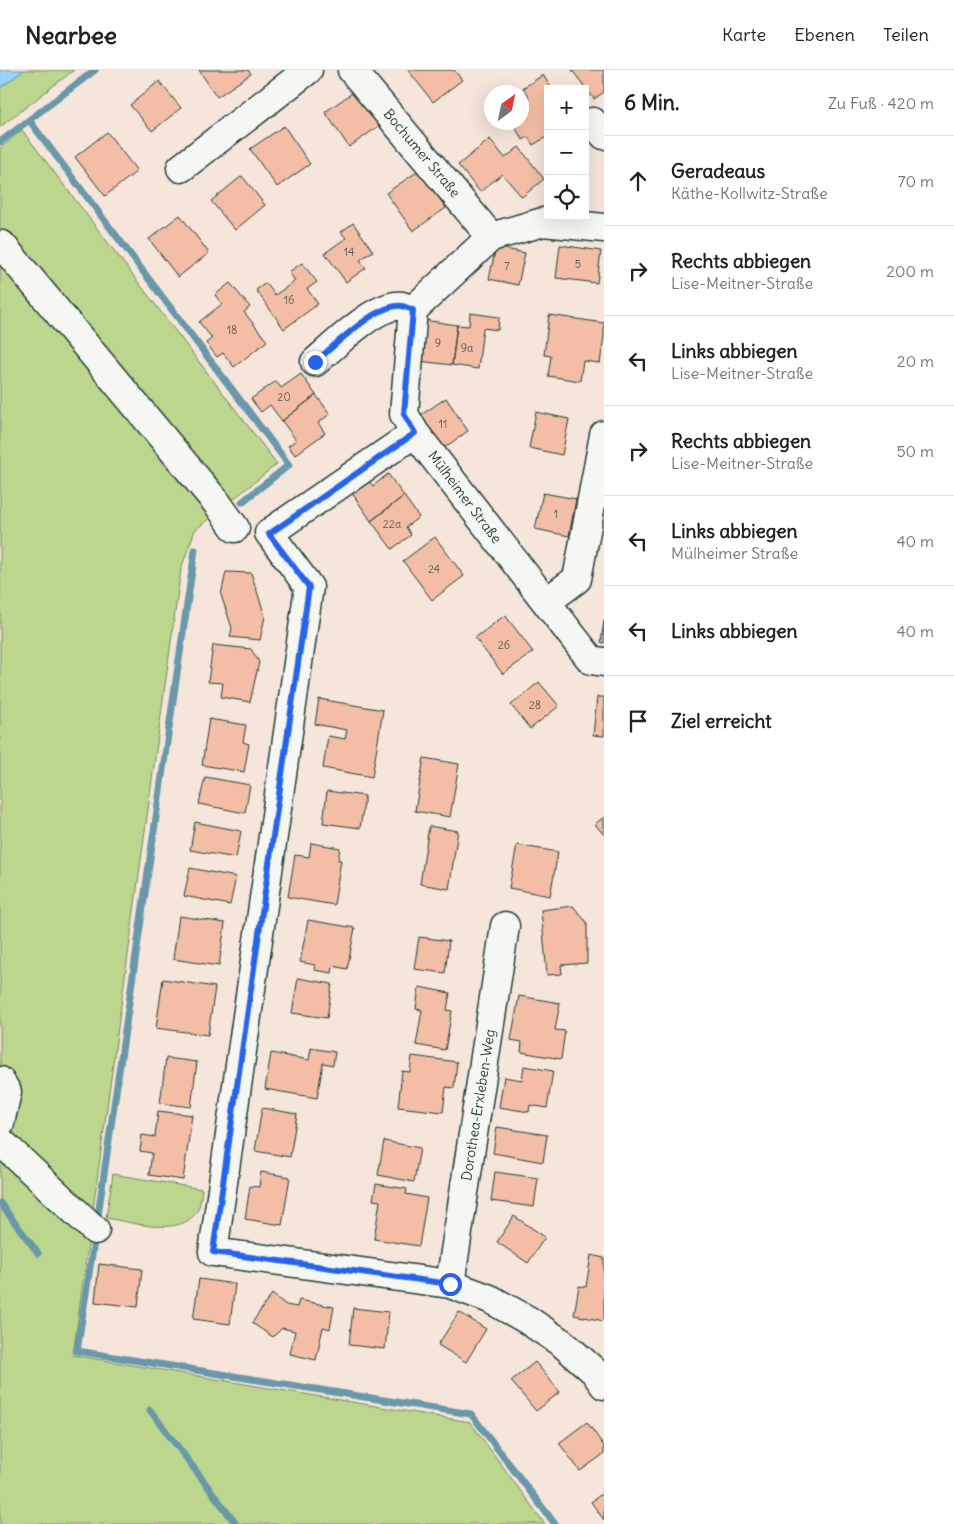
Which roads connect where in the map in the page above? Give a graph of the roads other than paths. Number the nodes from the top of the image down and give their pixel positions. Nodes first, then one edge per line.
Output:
1 (308, 70) edge
2 (352, 70) edge
3 (181, 168) dead end
4 (604, 228) edge
5 (491, 237) junction
6 (0, 246) edge
7 (413, 310) junction
8 (315, 362) dead end
9 (415, 433) junction
10 (604, 435) edge
11 (269, 534) junction
12 (546, 602) junction
13 (604, 662) edge
14 (505, 926) dead end
15 (0, 1081) edge
16 (0, 1123) edge
17 (0, 1141) edge
18 (95, 1230) dead end
19 (450, 1284) junction
20 (601, 1373) edge

1 - 3 street
2 - 5 street, Bochumer Straße
4 - 5 street
5 - 7 street
6 - 11 street
7 - 8 street
7 - 9 street, Mülheimer Straße
9 - 11 street
9 - 12 street, Mülheimer Straße
10 - 12 street
11 - 19 street
12 - 13 street, Mülheimer Straße
14 - 19 street, Dorothea-Erxleben-Weg
15 - 16 street
17 - 18 street
19 - 20 street

